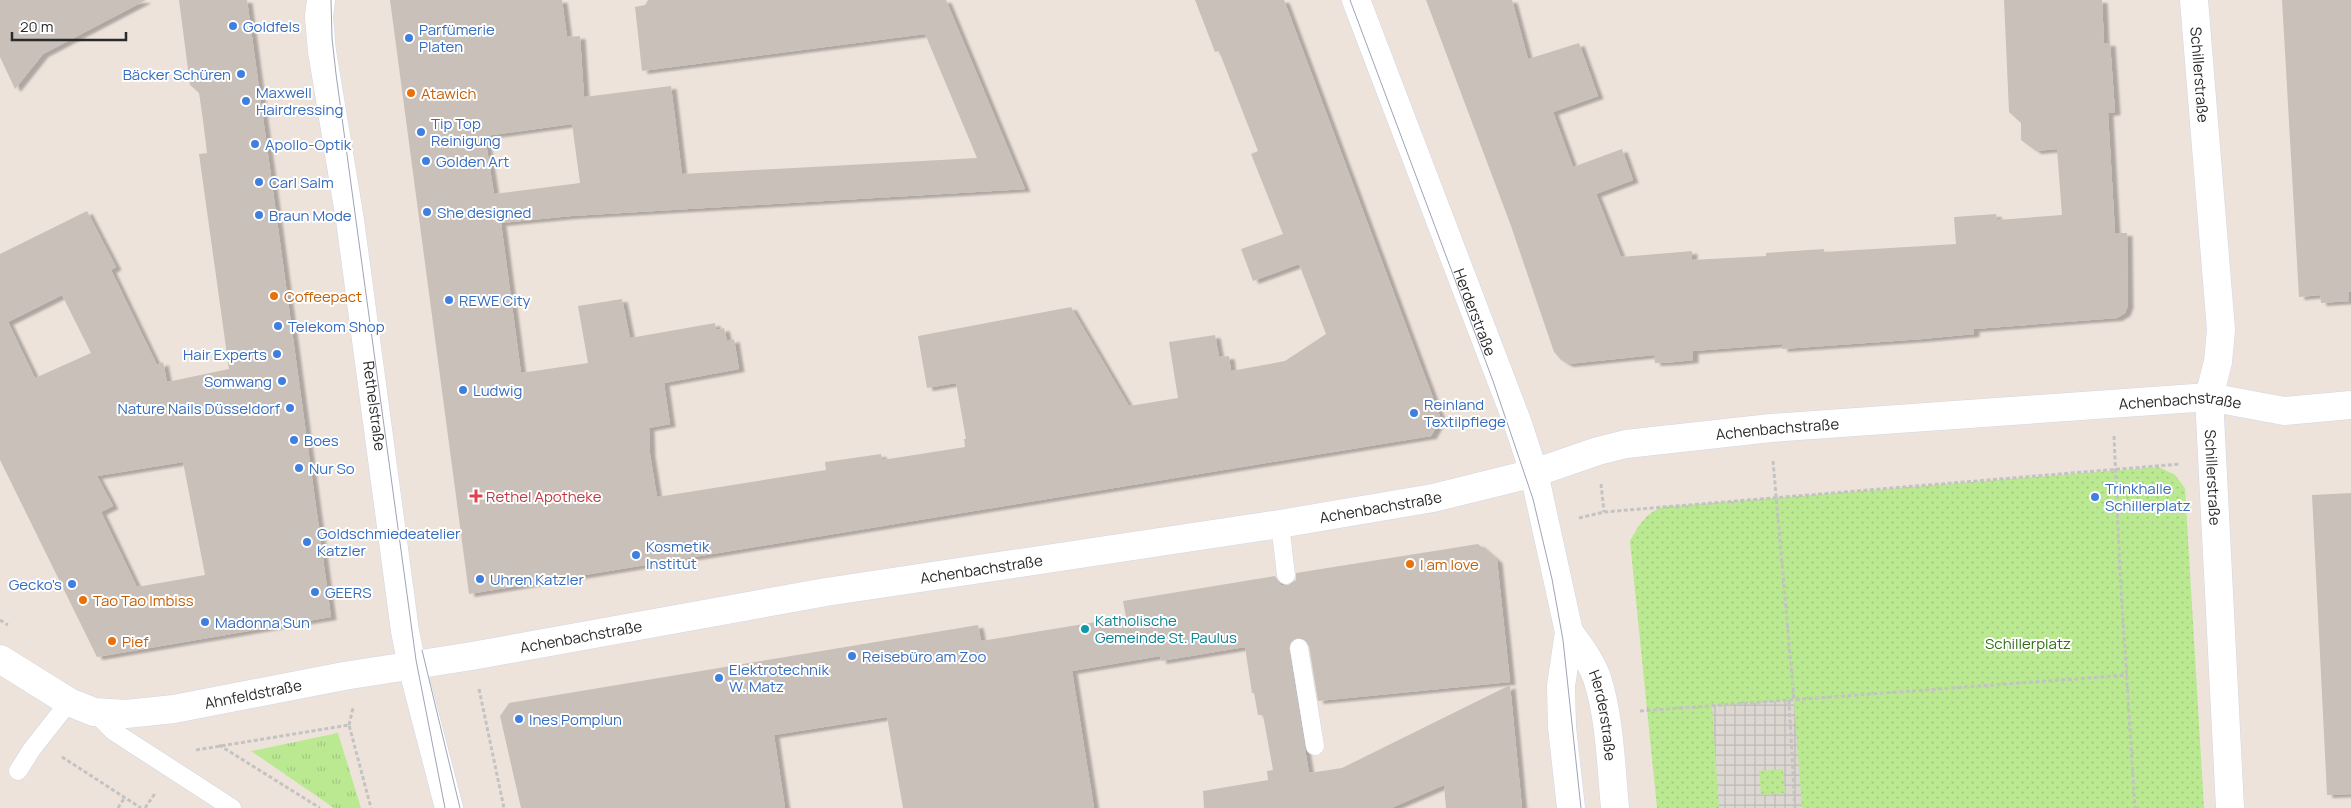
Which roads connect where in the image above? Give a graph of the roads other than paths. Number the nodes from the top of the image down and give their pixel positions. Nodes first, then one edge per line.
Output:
1 (321, 0) edge
2 (1356, 0) edge
3 (2194, 0) edge
4 (2209, 397) junction
5 (2351, 405) edge
6 (1534, 473) junction
7 (1280, 524) junction
8 (1286, 575) dead end
9 (1569, 632) junction
10 (1300, 648) dead end
11 (0, 658) edge
12 (412, 666) junction
13 (68, 702) junction
14 (94, 712) junction
15 (1315, 746) dead end
16 (18, 771) dead end
17 (232, 808) edge
18 (449, 808) edge
19 (1571, 808) edge
20 (1615, 808) edge
21 (2230, 808) edge

1 - 12 street, Rethelstraße
2 - 6 street, Herderstraße
3 - 4 street, Schillerstraße
4 - 5 street, Achenbachstraße
4 - 6 street, Achenbachstraße
4 - 21 street, Schillerstraße
6 - 7 street, Achenbachstraße
6 - 9 street, Herderstraße
7 - 8 lane
7 - 12 street, Achenbachstraße
9 - 19 street, Herderstraße
9 - 20 street, Herderstraße
10 - 15 lane
11 - 13 street, Ahnfeldstraße
12 - 14 street, Ahnfeldstraße
12 - 18 street, Rethelstraße
13 - 14 street, Ahnfeldstraße
13 - 16 lane
14 - 17 lane, Ahnfeldstraße

